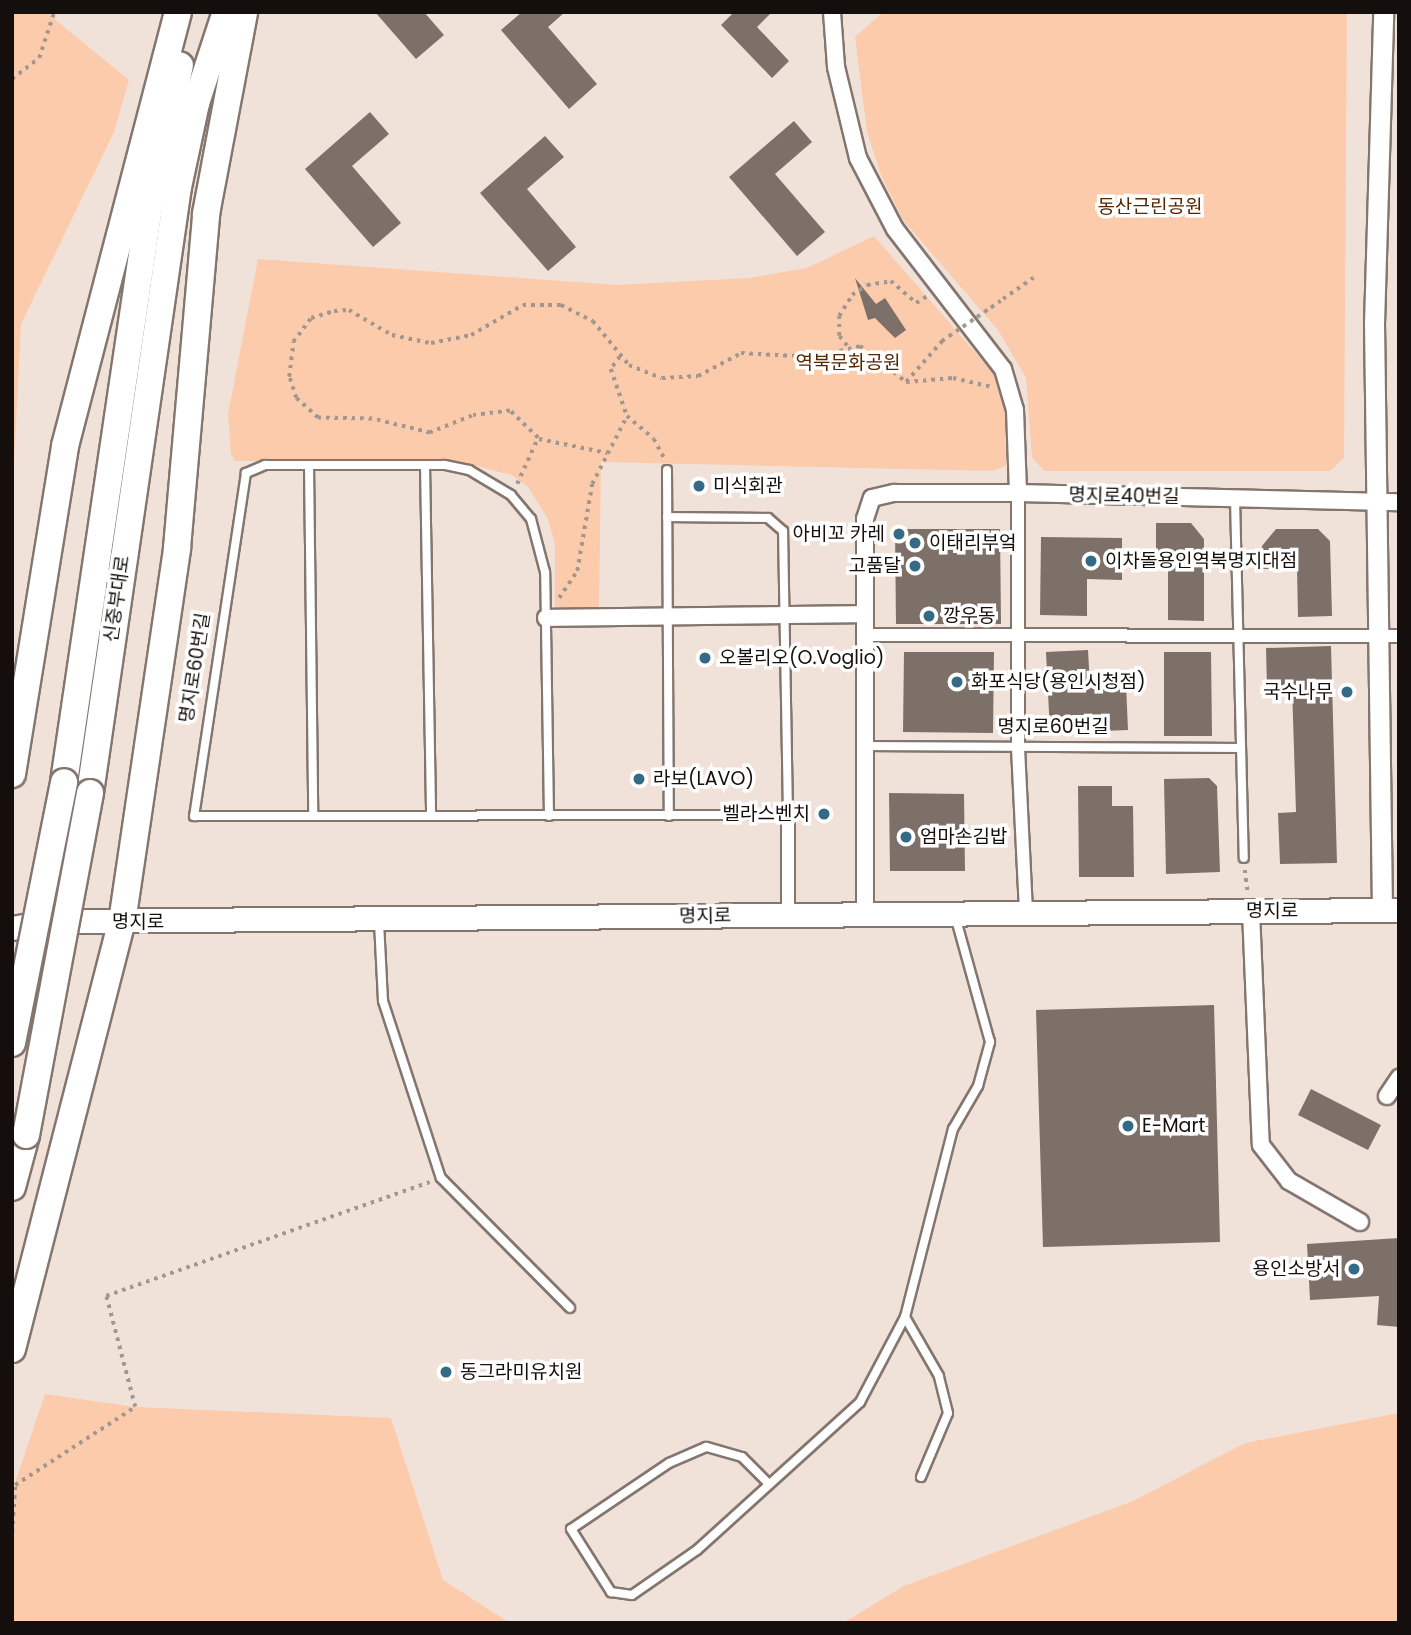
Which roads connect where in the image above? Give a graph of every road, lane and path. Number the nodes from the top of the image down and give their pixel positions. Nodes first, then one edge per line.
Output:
1 (54, 12) edge
2 (178, 12) edge
3 (192, 12) edge
4 (226, 12) edge
5 (244, 12) edge
6 (832, 12) edge
7 (1383, 12) edge
8 (12, 79) edge
9 (1032, 278) dead end
10 (940, 287) junction
11 (847, 346) junction
12 (621, 356) junction
13 (906, 382) junction
14 (1013, 398) junction
15 (627, 416) junction
16 (538, 438) junction
17 (608, 453) junction
18 (309, 465) junction
19 (425, 465) junction
20 (667, 470) joint
21 (1018, 493) junction
22 (511, 495) junction
23 (1235, 499) junction
24 (1376, 502) junction
25 (1399, 502) edge
26 (667, 517) junction
27 (865, 614) junction
28 (788, 615) junction
29 (668, 616) junction
30 (546, 618) junction
31 (865, 635) junction
32 (1016, 636) junction
33 (1238, 636) junction
34 (1378, 636) junction
35 (1399, 636) edge
36 (865, 746) junction
37 (1018, 748) junction
38 (1241, 748) junction
39 (12, 774) edge
40 (313, 816) junction
41 (431, 816) junction
42 (549, 816) junction
43 (668, 816) junction
44 (788, 816) junction
45 (1244, 858) joint
46 (1390, 910) edge
47 (1251, 911) junction
48 (1026, 913) junction
49 (954, 914) junction
50 (788, 915) junction
51 (865, 915) junction
52 (379, 919) junction
53 (122, 922) junction
54 (12, 928) edge
55 (12, 1043) edge
56 (1399, 1078) edge
57 (1387, 1096) dead end
58 (441, 1178) junction
59 (12, 1187) edge
60 (1360, 1223) dead end
61 (570, 1308) dead end
62 (905, 1317) junction
63 (12, 1349) edge
64 (921, 1477) dead end
65 (769, 1484) junction
66 (12, 1533) edge

1 - 8 path
2 - 39 highway
3 - 55 highway, 신중부대로, bridge
4 - 59 highway, 신중부대로, bridge
5 - 53 highway
6 - 10 street
7 - 24 street
9 - 13 path, bridge
10 - 11 path
10 - 14 street
11 - 12 path
11 - 13 path
12 - 15 path
12 - 16 path
13 - 14 path
14 - 21 street
15 - 17 path
15 - 20 path
16 - 17 path
16 - 22 path
17 - 30 path
18 - 19 lane, 명지로60번길
18 - 40 lane
18 - 40 lane, 명지로60번길
19 - 22 lane, 명지로60번길
19 - 41 lane
20 - 26 lane
21 - 23 street, 명지로40번길
21 - 27 street, 명지로40번길
21 - 32 street
22 - 30 lane, 명지로60번길
23 - 24 street, 명지로40번길
23 - 33 lane
24 - 25 street, 명지로40번길
24 - 34 street
26 - 28 lane
26 - 29 lane
27 - 28 street
27 - 31 street
28 - 29 street
28 - 44 lane
29 - 30 street
29 - 43 lane
30 - 42 lane, 명지로60번길
31 - 32 street
31 - 36 street
32 - 33 street
32 - 37 street
33 - 34 street
33 - 38 lane
34 - 35 street
34 - 46 street
36 - 37 lane, 명지로60번길
36 - 51 street
37 - 38 lane, 명지로60번길
37 - 48 street
38 - 45 lane
40 - 41 lane, 명지로60번길
41 - 42 lane, 명지로60번길
42 - 43 lane, 명지로60번길
43 - 44 lane, 명지로60번길
44 - 50 street
45 - 47 path
46 - 47 main road, 명지로
47 - 48 main road, 명지로
47 - 60 street
48 - 49 main road, 명지로
49 - 51 main road, 명지로
49 - 62 lane
50 - 51 main road, 명지로
50 - 52 main road, 명지로
52 - 53 main road, 명지로
52 - 58 lane
53 - 54 main road, 명지로
53 - 63 highway
56 - 57 street
58 - 61 lane
58 - 66 path
62 - 64 lane
62 - 65 lane
65 - 65 lane

